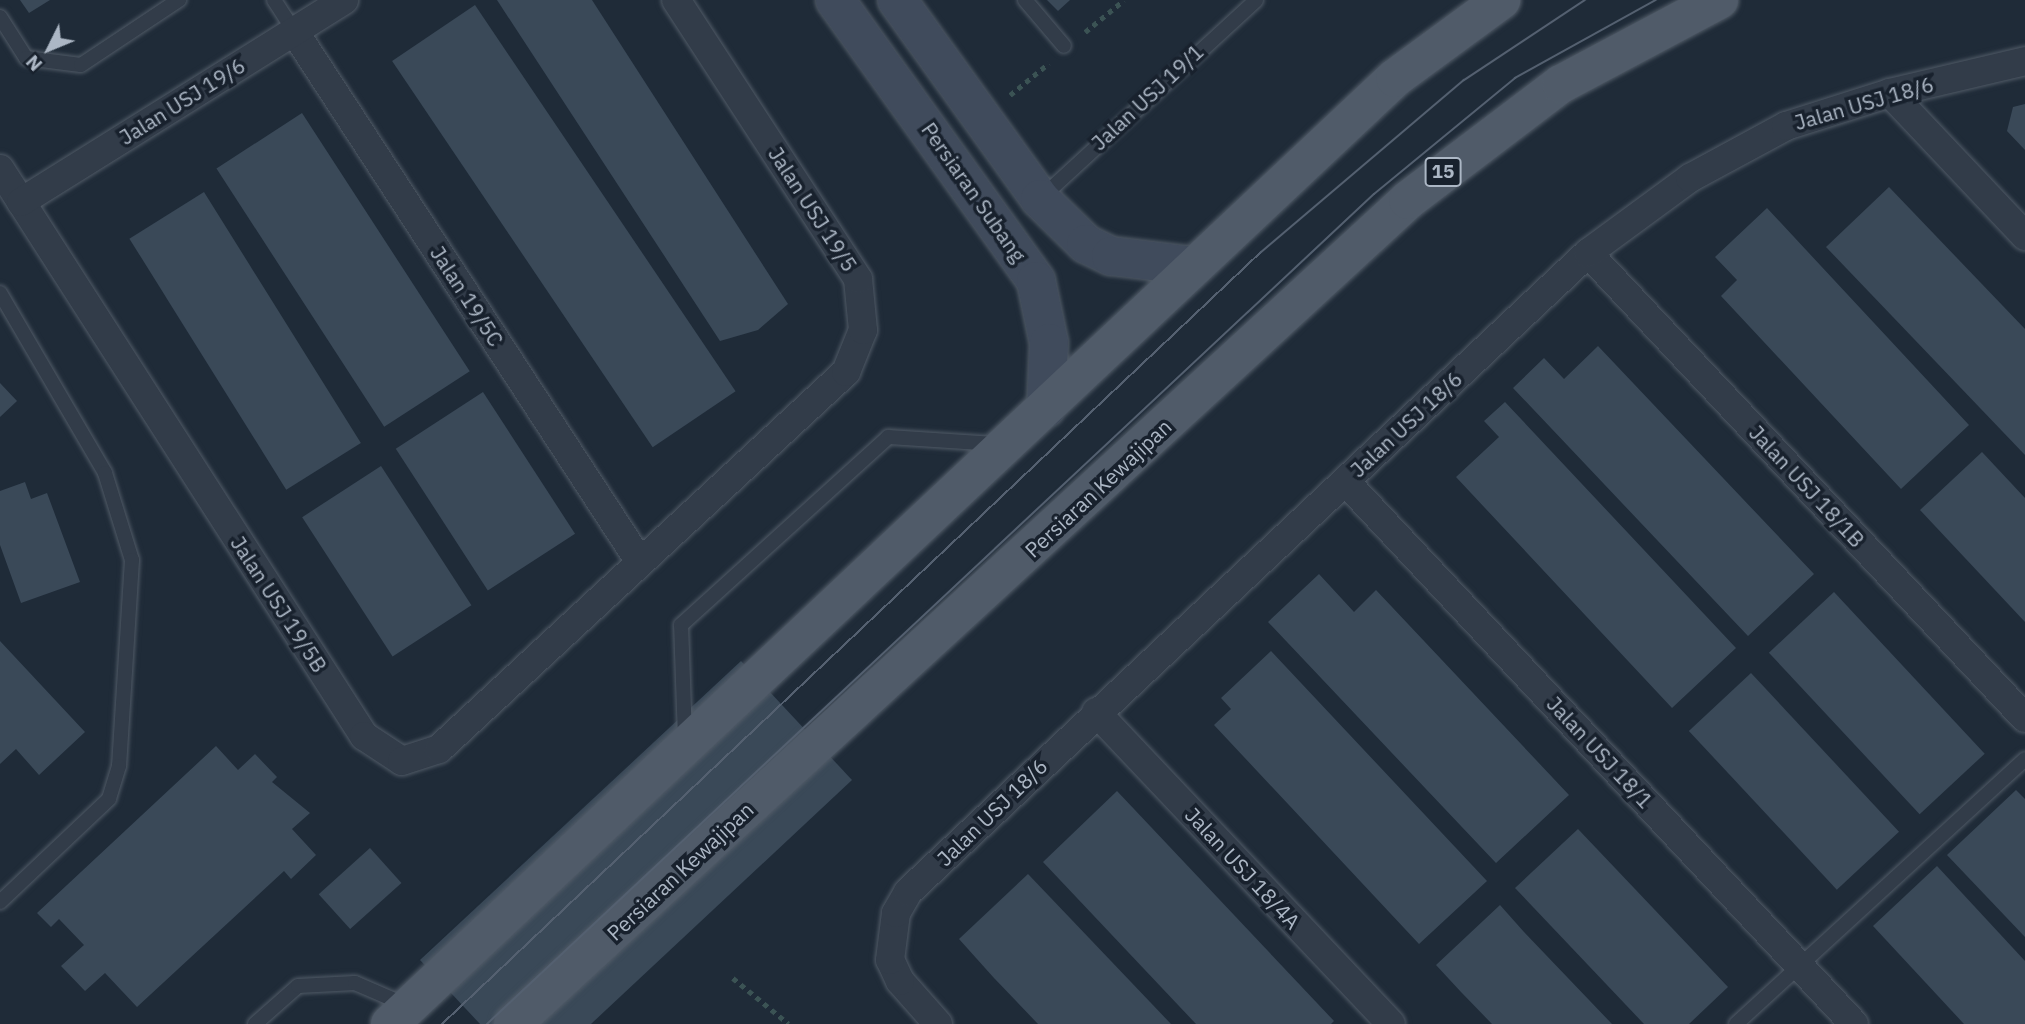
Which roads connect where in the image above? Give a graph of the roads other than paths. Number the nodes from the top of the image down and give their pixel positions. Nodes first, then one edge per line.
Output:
1 (179, 0) edge
2 (274, 0) edge
3 (344, 0) edge
4 (676, 0) edge
5 (835, 0) edge
6 (897, 0) edge
7 (1025, 0) edge
8 (1256, 0) edge
9 (1501, 0) edge
10 (1719, 0) edge
11 (0, 17) edge
12 (294, 31) junction
13 (1064, 46) dead end
14 (2025, 61) edge
15 (1890, 93) junction
16 (0, 169) edge
17 (1040, 199) junction
18 (21, 202) junction
19 (2025, 236) edge
20 (1588, 253) junction
21 (1194, 266) junction
22 (0, 293) edge
23 (1046, 408) junction
24 (1008, 444) junction
25 (1345, 481) junction
26 (640, 562) junction
27 (1096, 712) junction
28 (2025, 718) edge
29 (685, 747) junction
30 (2025, 759) edge
31 (0, 902) edge
32 (1799, 966) junction
33 (399, 1015) edge
34 (256, 1024) edge
35 (513, 1024) edge
36 (937, 1024) edge
37 (1391, 1024) edge
38 (1736, 1024) edge
39 (1854, 1024) edge

1 - 11 lane
2 - 12 lane
3 - 12 street, Jalan USJ 19/6
4 - 26 street, Jalan USJ 19/5
5 - 23 street, Persiaran Subang
6 - 17 street
7 - 13 lane
8 - 17 lane, Jalan USJ 19/1
9 - 21 main road
10 - 35 main road, Persiaran Kewajipan / 15
12 - 18 street, Jalan USJ 19/6
12 - 26 street, Jalan 19/5C
14 - 15 street, Jalan USJ 18/6
15 - 19 street
15 - 20 street, Jalan USJ 18/6
16 - 18 street, Jalan USJ 19/5B
17 - 21 street
18 - 26 street, Jalan USJ 19/5B
20 - 25 street, Jalan USJ 18/6
20 - 28 street, Jalan USJ 18/1B
21 - 23 main road
22 - 31 lane
23 - 24 main road
24 - 29 main road
24 - 29 lane
25 - 27 street, Jalan USJ 18/6
25 - 32 street, Jalan USJ 18/1
27 - 36 street, Jalan USJ 18/6
27 - 37 street, Jalan USJ 18/4A
29 - 33 main road
30 - 32 lane
32 - 38 lane
32 - 39 street, Jalan USJ 18/1
33 - 34 lane

